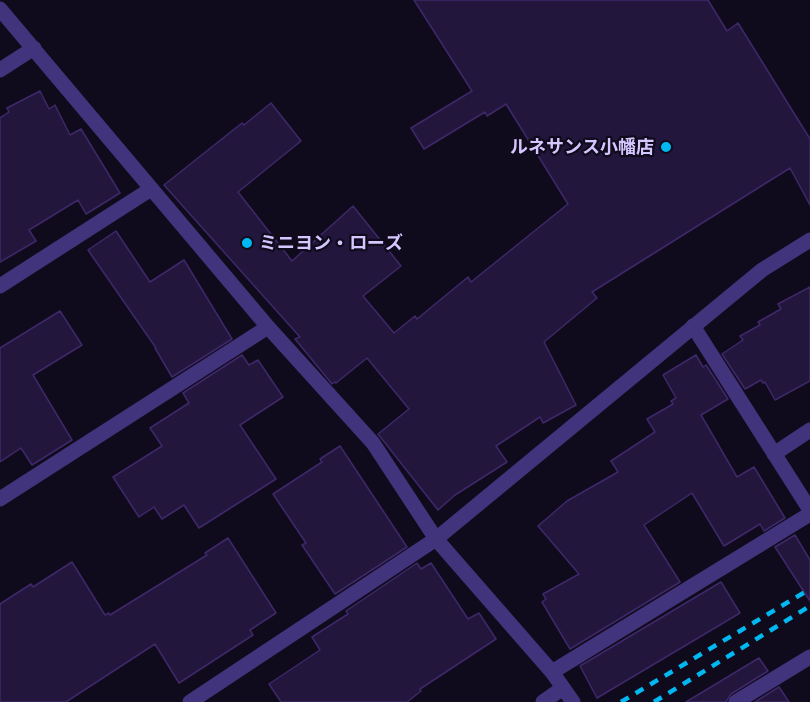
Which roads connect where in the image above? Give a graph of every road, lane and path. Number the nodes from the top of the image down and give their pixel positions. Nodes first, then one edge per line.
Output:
1 (0, 9) edge
2 (34, 48) junction
3 (0, 70) edge
4 (151, 189) junction
5 (810, 240) edge
6 (0, 286) edge
7 (693, 326) junction
8 (268, 327) junction
9 (810, 430) edge
10 (774, 454) junction
11 (0, 499) edge
12 (810, 512) edge
13 (436, 539) junction
14 (810, 657) edge
15 (552, 672) junction
16 (563, 688) junction
17 (190, 702) edge
18 (543, 702) edge
19 (573, 702) edge
20 (736, 702) edge

1 - 2 street
2 - 3 street
2 - 4 street
4 - 6 street
4 - 8 street
5 - 7 street
7 - 10 street
7 - 13 street
8 - 11 street
8 - 13 street
9 - 10 street
10 - 12 street
12 - 15 street
13 - 15 street
13 - 17 street
14 - 20 street
15 - 16 street
16 - 18 street
16 - 19 street

